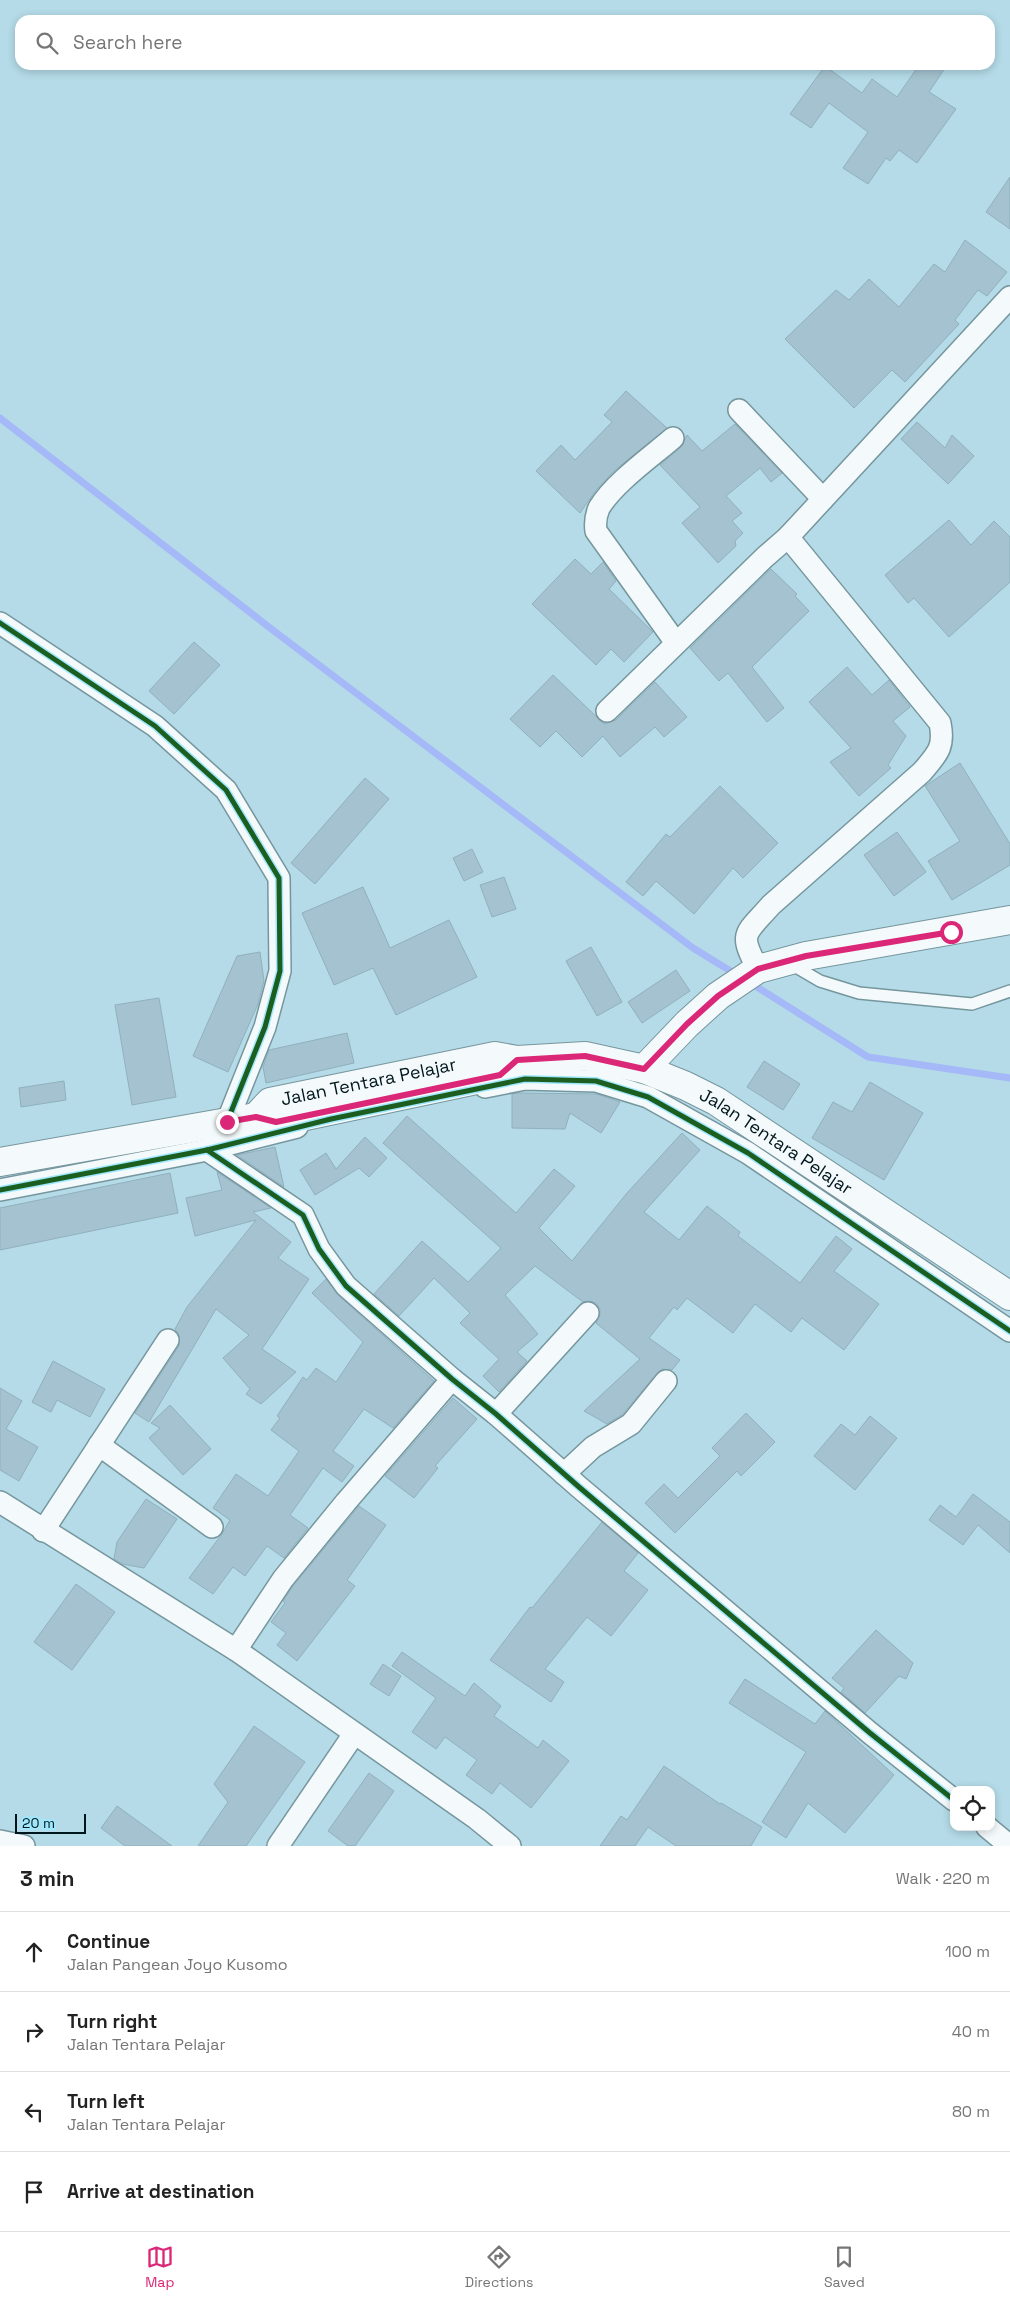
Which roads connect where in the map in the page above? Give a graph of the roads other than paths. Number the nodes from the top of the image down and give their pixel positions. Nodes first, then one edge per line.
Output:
1 (1010, 297) edge
2 (739, 410) dead end
3 (673, 438) dead end
4 (823, 499) junction
5 (788, 537) junction
6 (0, 623) edge
7 (676, 643) junction
8 (607, 711) dead end
9 (1010, 920) edge
10 (787, 962) junction
11 (758, 969) junction
12 (1010, 991) edge
13 (644, 1069) junction
14 (227, 1122) junction
15 (207, 1150) junction
16 (0, 1162) edge
17 (0, 1190) edge
18 (1010, 1296) edge
19 (588, 1313) dead end
20 (1010, 1331) edge
21 (168, 1340) dead end
22 (452, 1380) junction
23 (666, 1381) dead end
24 (496, 1414) junction
25 (98, 1445) junction
26 (564, 1474) junction
27 (0, 1502) edge
28 (212, 1527) dead end
29 (43, 1531) junction
30 (236, 1650) junction
31 (354, 1734) junction
32 (950, 1797) edge
33 (992, 1831) edge
34 (0, 1841) edge
35 (24, 1846) edge
36 (278, 1846) edge
37 (510, 1846) edge
38 (1010, 1846) edge

1 - 4 street
2 - 4 street
3 - 7 street
4 - 5 street
5 - 7 street
5 - 11 street
6 - 14 street
7 - 8 street
9 - 10 main road
10 - 11 main road
10 - 12 lane
11 - 13 main road
13 - 14 main road, Jalan Tentara Pelajar
13 - 18 main road, Jalan Tentara Pelajar
14 - 16 main road, Jalan Tentara Pelajar
15 - 17 street
15 - 20 street
15 - 22 street
19 - 24 street
21 - 25 street
22 - 24 street
22 - 30 street
23 - 26 street
24 - 26 street
25 - 28 street
25 - 29 street
26 - 32 street
27 - 29 street
29 - 30 street
30 - 31 street
31 - 36 street
31 - 37 street
33 - 38 street
34 - 35 street

